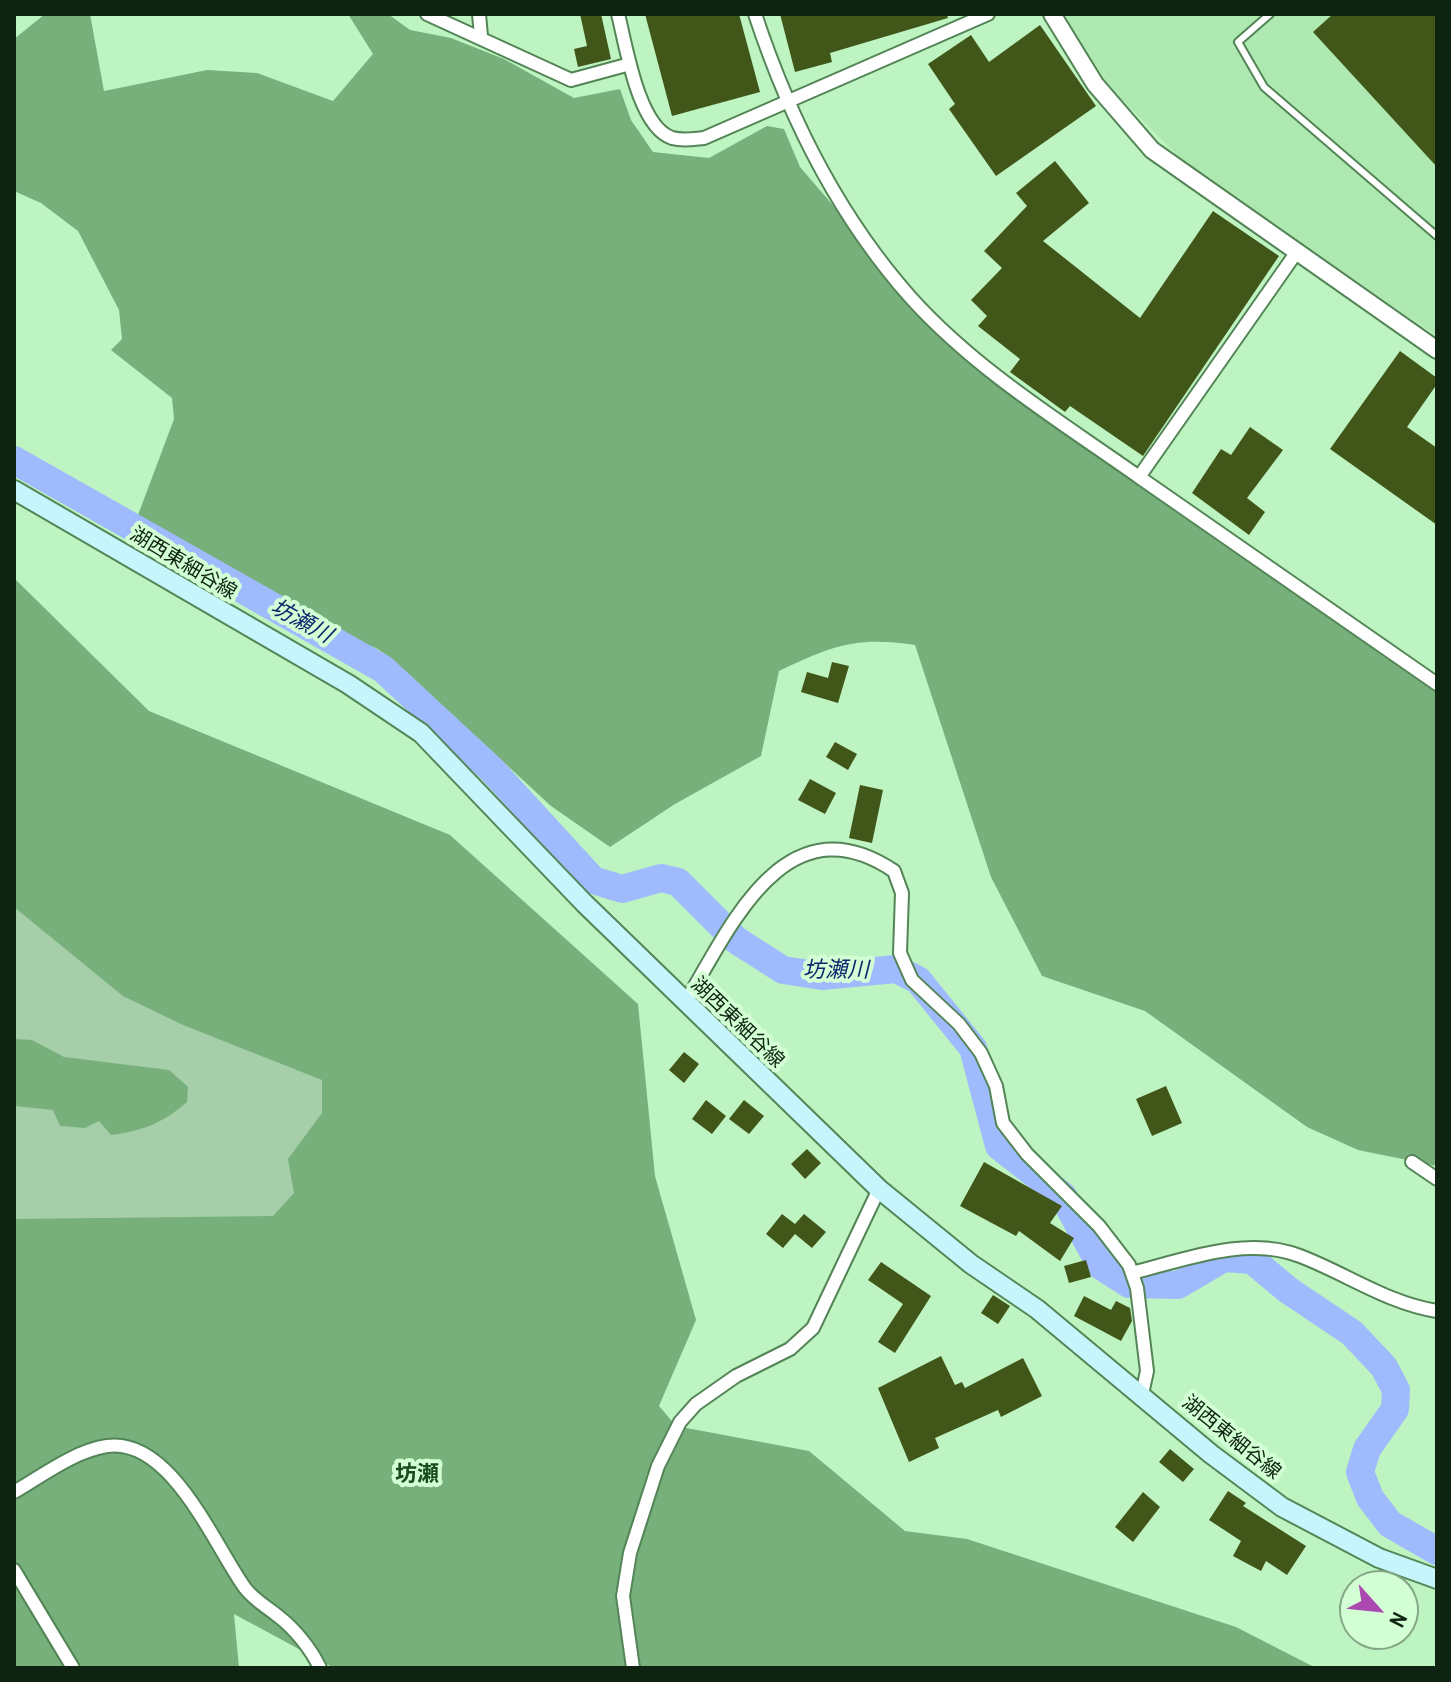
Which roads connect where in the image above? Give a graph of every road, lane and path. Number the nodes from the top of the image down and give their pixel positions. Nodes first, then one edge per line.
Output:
1 (427, 14) edge
2 (479, 14) edge
3 (618, 14) edge
4 (755, 14) edge
5 (988, 14) edge
6 (1052, 14) edge
7 (1270, 14) edge
8 (481, 36) junction
9 (630, 64) junction
10 (786, 103) junction
11 (1437, 236) edge
12 (1296, 253) junction
13 (1437, 350) edge
14 (1139, 477) junction
15 (14, 490) edge
16 (1437, 684) edge
17 (685, 1003) junction
18 (1412, 1162) dead end
19 (1437, 1179) edge
20 (879, 1189) junction
21 (1132, 1273) junction
22 (1437, 1311) edge
23 (1142, 1394) junction
24 (14, 1492) edge
25 (14, 1570) edge
26 (1437, 1579) edge
27 (73, 1668) edge
28 (320, 1668) edge
29 (633, 1668) edge

1 - 8 street
2 - 8 street
3 - 9 street
4 - 10 street
5 - 10 street
6 - 12 street
7 - 11 lane
8 - 9 street
9 - 10 street
10 - 14 street
12 - 13 street
12 - 14 street
14 - 16 street
15 - 17 main road, 湖西東細谷線
17 - 20 main road, 湖西東細谷線
17 - 21 street
18 - 19 street
20 - 23 main road, 湖西東細谷線
20 - 29 street
21 - 22 street
21 - 23 street
23 - 26 main road, 湖西東細谷線
24 - 28 street
25 - 27 street

